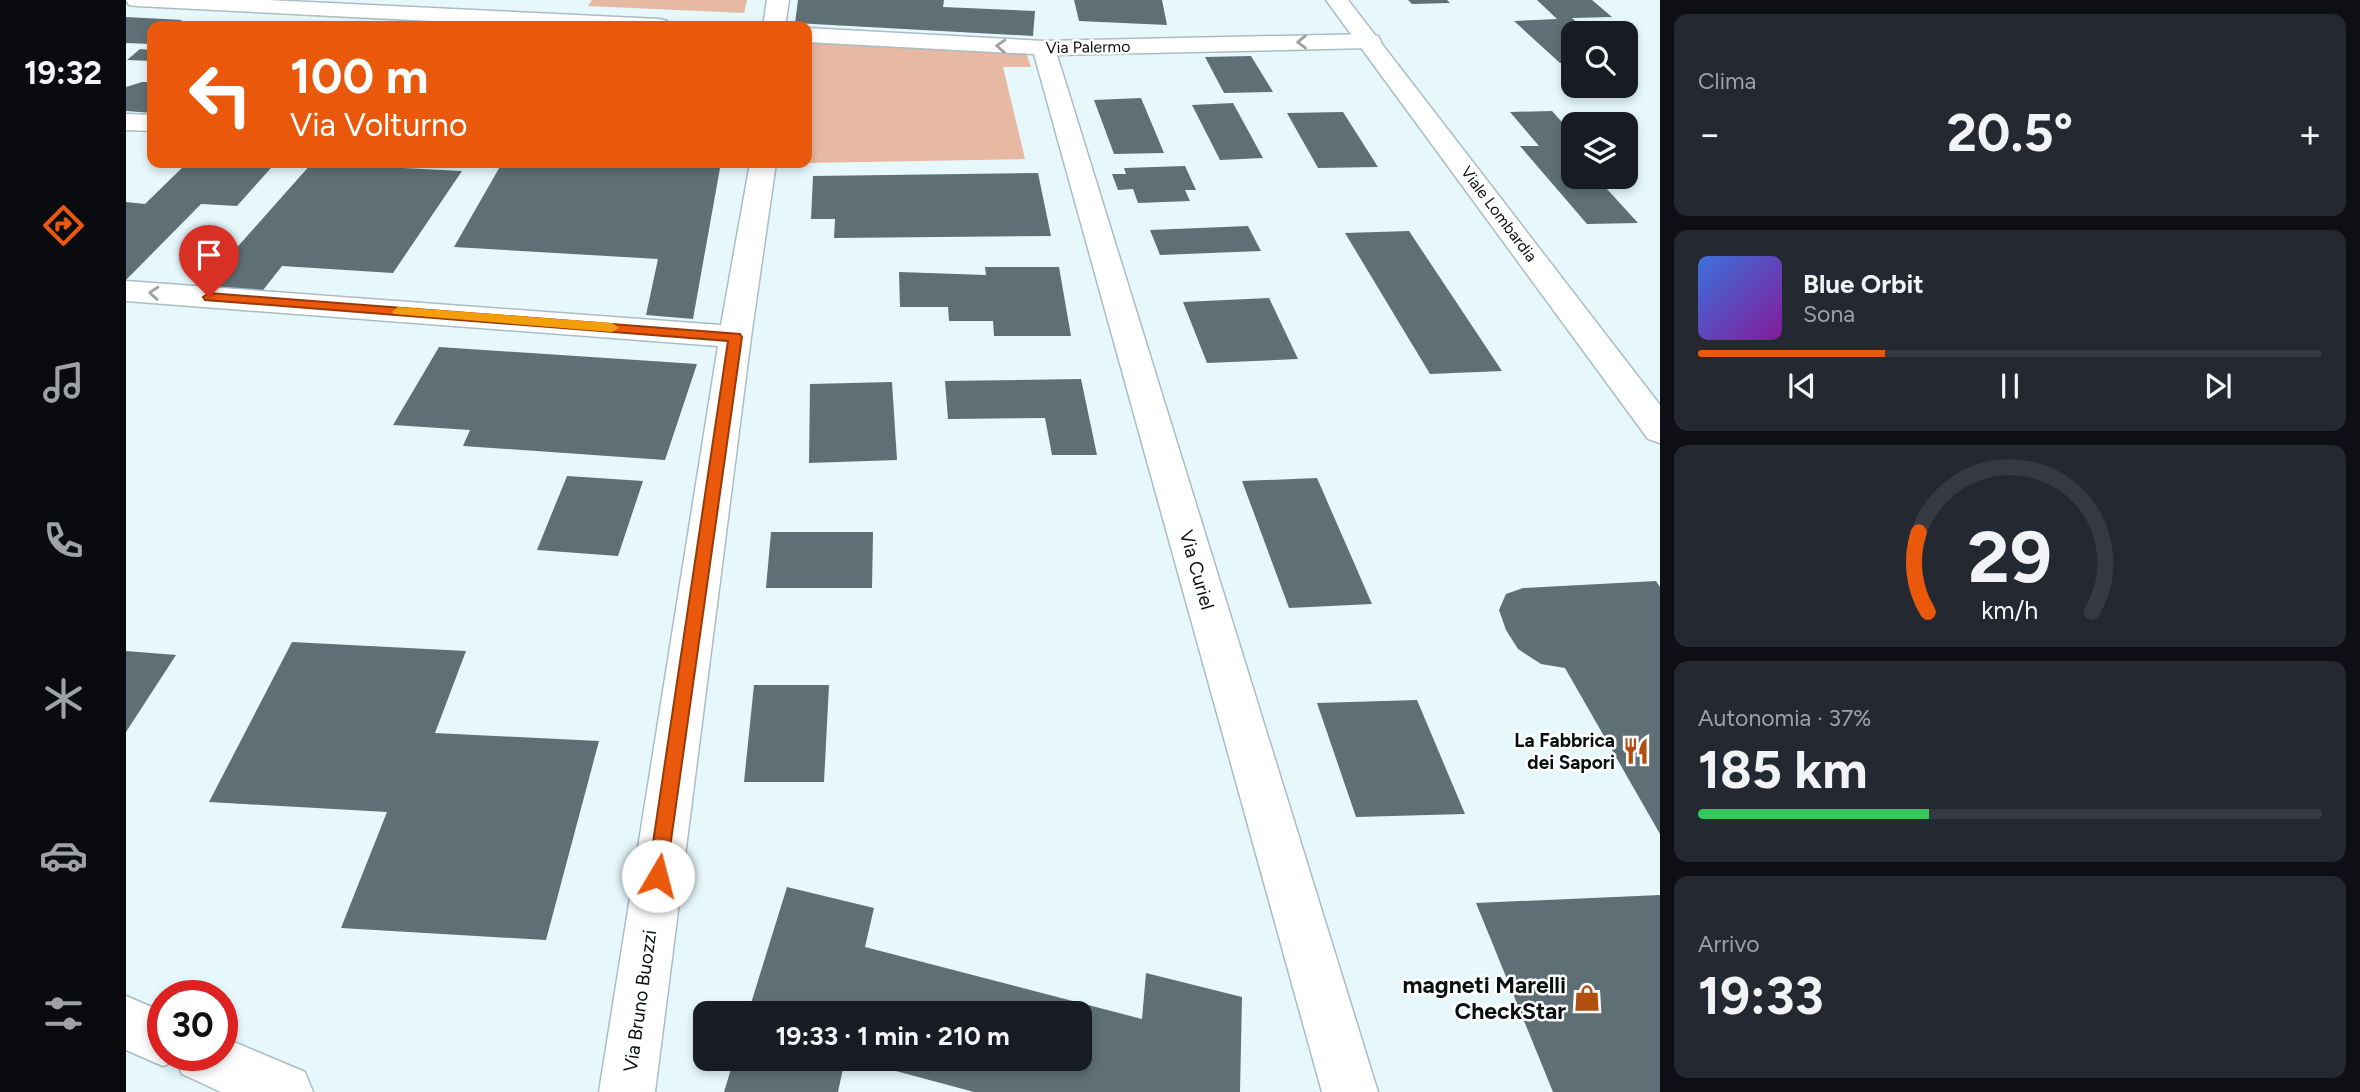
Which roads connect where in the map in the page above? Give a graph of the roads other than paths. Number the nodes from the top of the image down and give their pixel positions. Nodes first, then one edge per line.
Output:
1 (137, 0) edge
2 (582, 0) edge
3 (778, 0) edge
4 (1338, 0) edge
5 (568, 21) joint
6 (775, 21) edge
7 (812, 35) edge
8 (1370, 41) junction
9 (1044, 48) junction
10 (126, 121) edge
11 (147, 123) edge
12 (762, 168) edge
13 (126, 291) edge
14 (735, 337) junction
15 (1650, 403) edge
16 (1660, 430) edge
17 (126, 1023) edge
18 (147, 1032) edge
19 (237, 1071) edge
20 (285, 1092) edge
21 (627, 1092) edge
22 (1349, 1092) edge

1 - 5 street
2 - 5 street
3 - 6 street
4 - 8 street, Viale Lombardia
9 -> 7 street, Via Palermo
8 -> 9 street, Via Palermo
8 - 15 street, Viale Lombardia
9 - 22 street, Via Curiel
10 - 11 street
12 - 14 street, Via Bruno Buozzi
14 -> 13 street
14 - 21 street, Via Bruno Buozzi
15 - 16 street, Viale Lombardia
17 - 18 street
19 - 20 street

